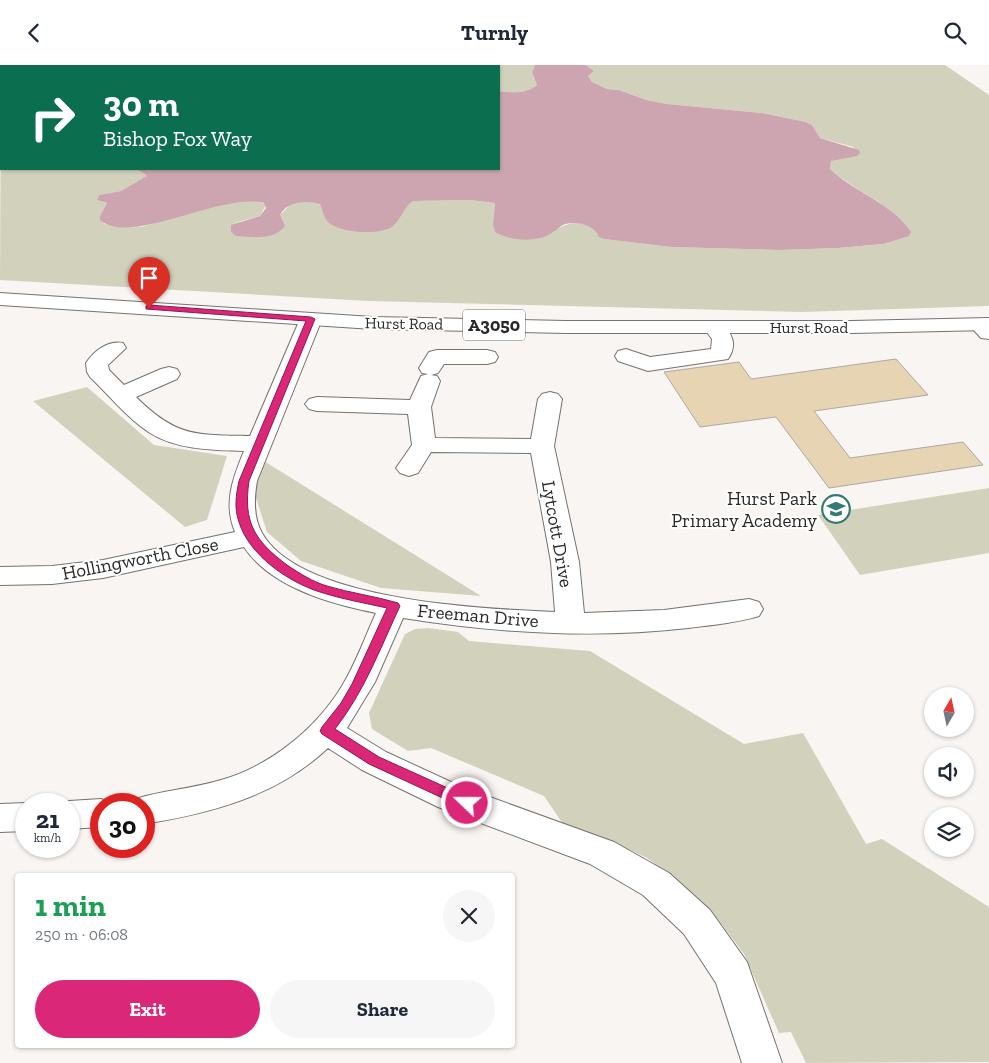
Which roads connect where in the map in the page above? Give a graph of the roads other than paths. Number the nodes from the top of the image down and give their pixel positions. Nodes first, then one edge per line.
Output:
1 (0, 299) edge
2 (311, 319) junction
3 (714, 327) junction
4 (986, 327) edge
5 (115, 348) dead end
6 (626, 356) dead end
7 (487, 357) dead end
8 (169, 374) dead end
9 (122, 394) junction
10 (550, 399) dead end
11 (316, 404) dead end
12 (419, 407) junction
13 (258, 445) junction
14 (424, 445) junction
15 (542, 446) junction
16 (409, 468) dead end
17 (250, 537) junction
18 (0, 576) edge
19 (394, 606) junction
20 (749, 609) dead end
21 (570, 623) junction
22 (326, 731) junction
23 (155, 808) edge
24 (15, 817) edge
25 (0, 818) edge
26 (762, 1063) edge

1 - 2 street, Hurst Road / A3050
2 - 3 street, Hurst Road / A3050
2 - 13 street, Freeman Drive
3 - 4 street, Hurst Road / A3050
3 - 6 street
5 - 9 street
7 - 12 street
8 - 9 street
9 - 13 street
10 - 15 street, Lytcott Drive
11 - 12 street
12 - 14 street
13 - 17 street, Freeman Drive
14 - 15 street
14 - 16 street
15 - 21 street, Lytcott Drive
17 - 18 street, Hollingworth Close
17 - 19 street, Freeman Drive
19 - 21 street, Freeman Drive
19 - 22 street
20 - 21 street, Freeman Drive
22 - 23 street
22 - 26 street
24 - 25 street

